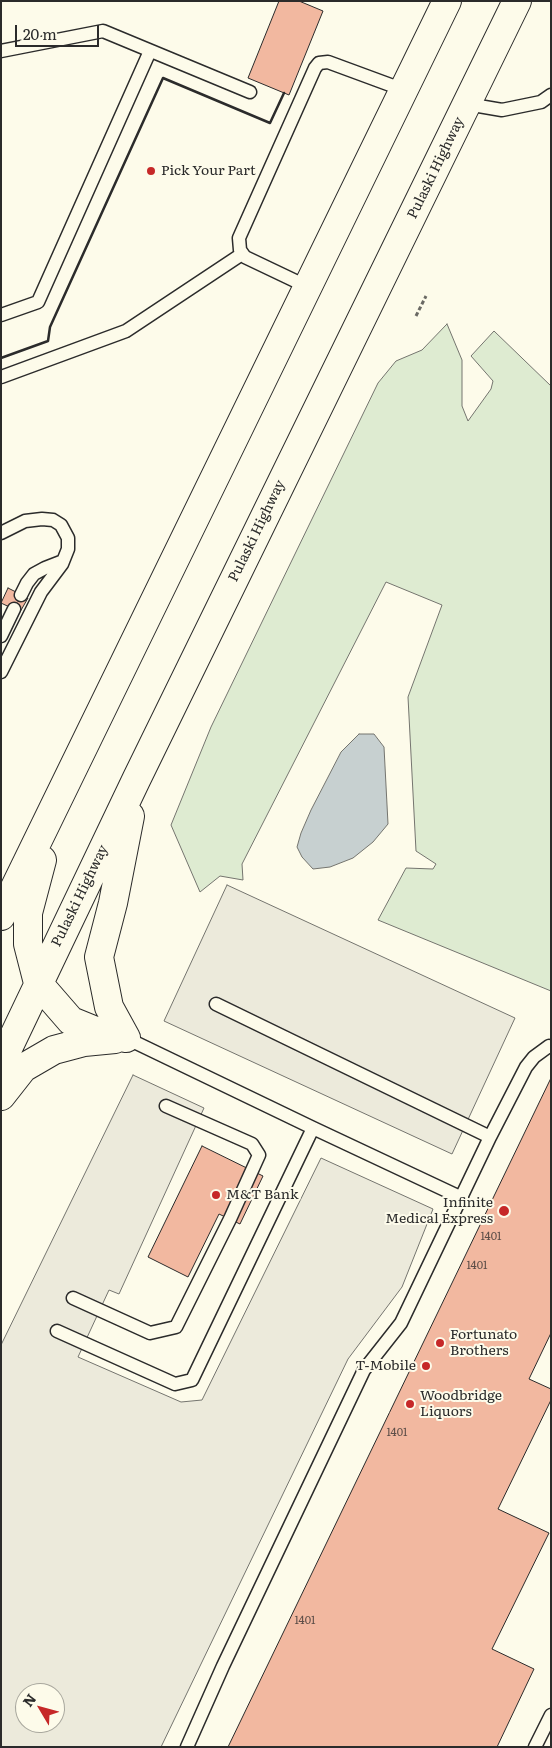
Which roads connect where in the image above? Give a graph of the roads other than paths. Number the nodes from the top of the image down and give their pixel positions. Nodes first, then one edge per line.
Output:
1 (447, 1) edge
2 (517, 1) edge
3 (1, 51) edge
4 (150, 51) junction
5 (404, 90) junction
6 (250, 92) dead end
7 (551, 95) edge
8 (466, 104) junction
9 (242, 254) junction
10 (308, 287) junction
11 (1, 315) edge
12 (1, 377) edge
13 (1, 533) edge
14 (63, 561) junction
15 (21, 595) dead end
16 (14, 609) dead end
17 (1, 636) edge
18 (1, 672) edge
19 (137, 778) junction
20 (54, 809) junction
21 (1, 916) edge
22 (38, 982) junction
23 (216, 1004) dead end
24 (126, 1038) junction
25 (551, 1047) edge
26 (1, 1063) edge
27 (1, 1096) edge
28 (166, 1106) dead end
29 (313, 1128) junction
30 (490, 1137) junction
31 (462, 1198) junction
32 (73, 1298) dead end
33 (57, 1331) dead end
34 (551, 1715) edge
35 (187, 1747) edge
36 (535, 1747) edge

1 - 5 highway
2 - 8 highway, Pulaski Highway
3 - 4 lane
4 - 6 lane
4 - 11 lane
5 - 9 lane
5 - 10 highway
7 - 8 lane
8 - 19 highway, Pulaski Highway
9 - 10 lane
9 - 12 lane
10 - 20 highway
13 - 14 lane
14 - 15 lane
14 - 18 lane
16 - 17 lane
19 - 22 highway, Pulaski Highway
19 - 24 highway
20 - 21 highway
20 - 22 highway
22 - 24 highway
22 - 26 highway, Pulaski Highway
23 - 30 lane
24 - 27 highway
24 - 29 lane
25 - 30 lane
28 - 32 lane
29 - 31 lane
29 - 33 lane
30 - 31 lane
31 - 35 lane
34 - 36 lane

